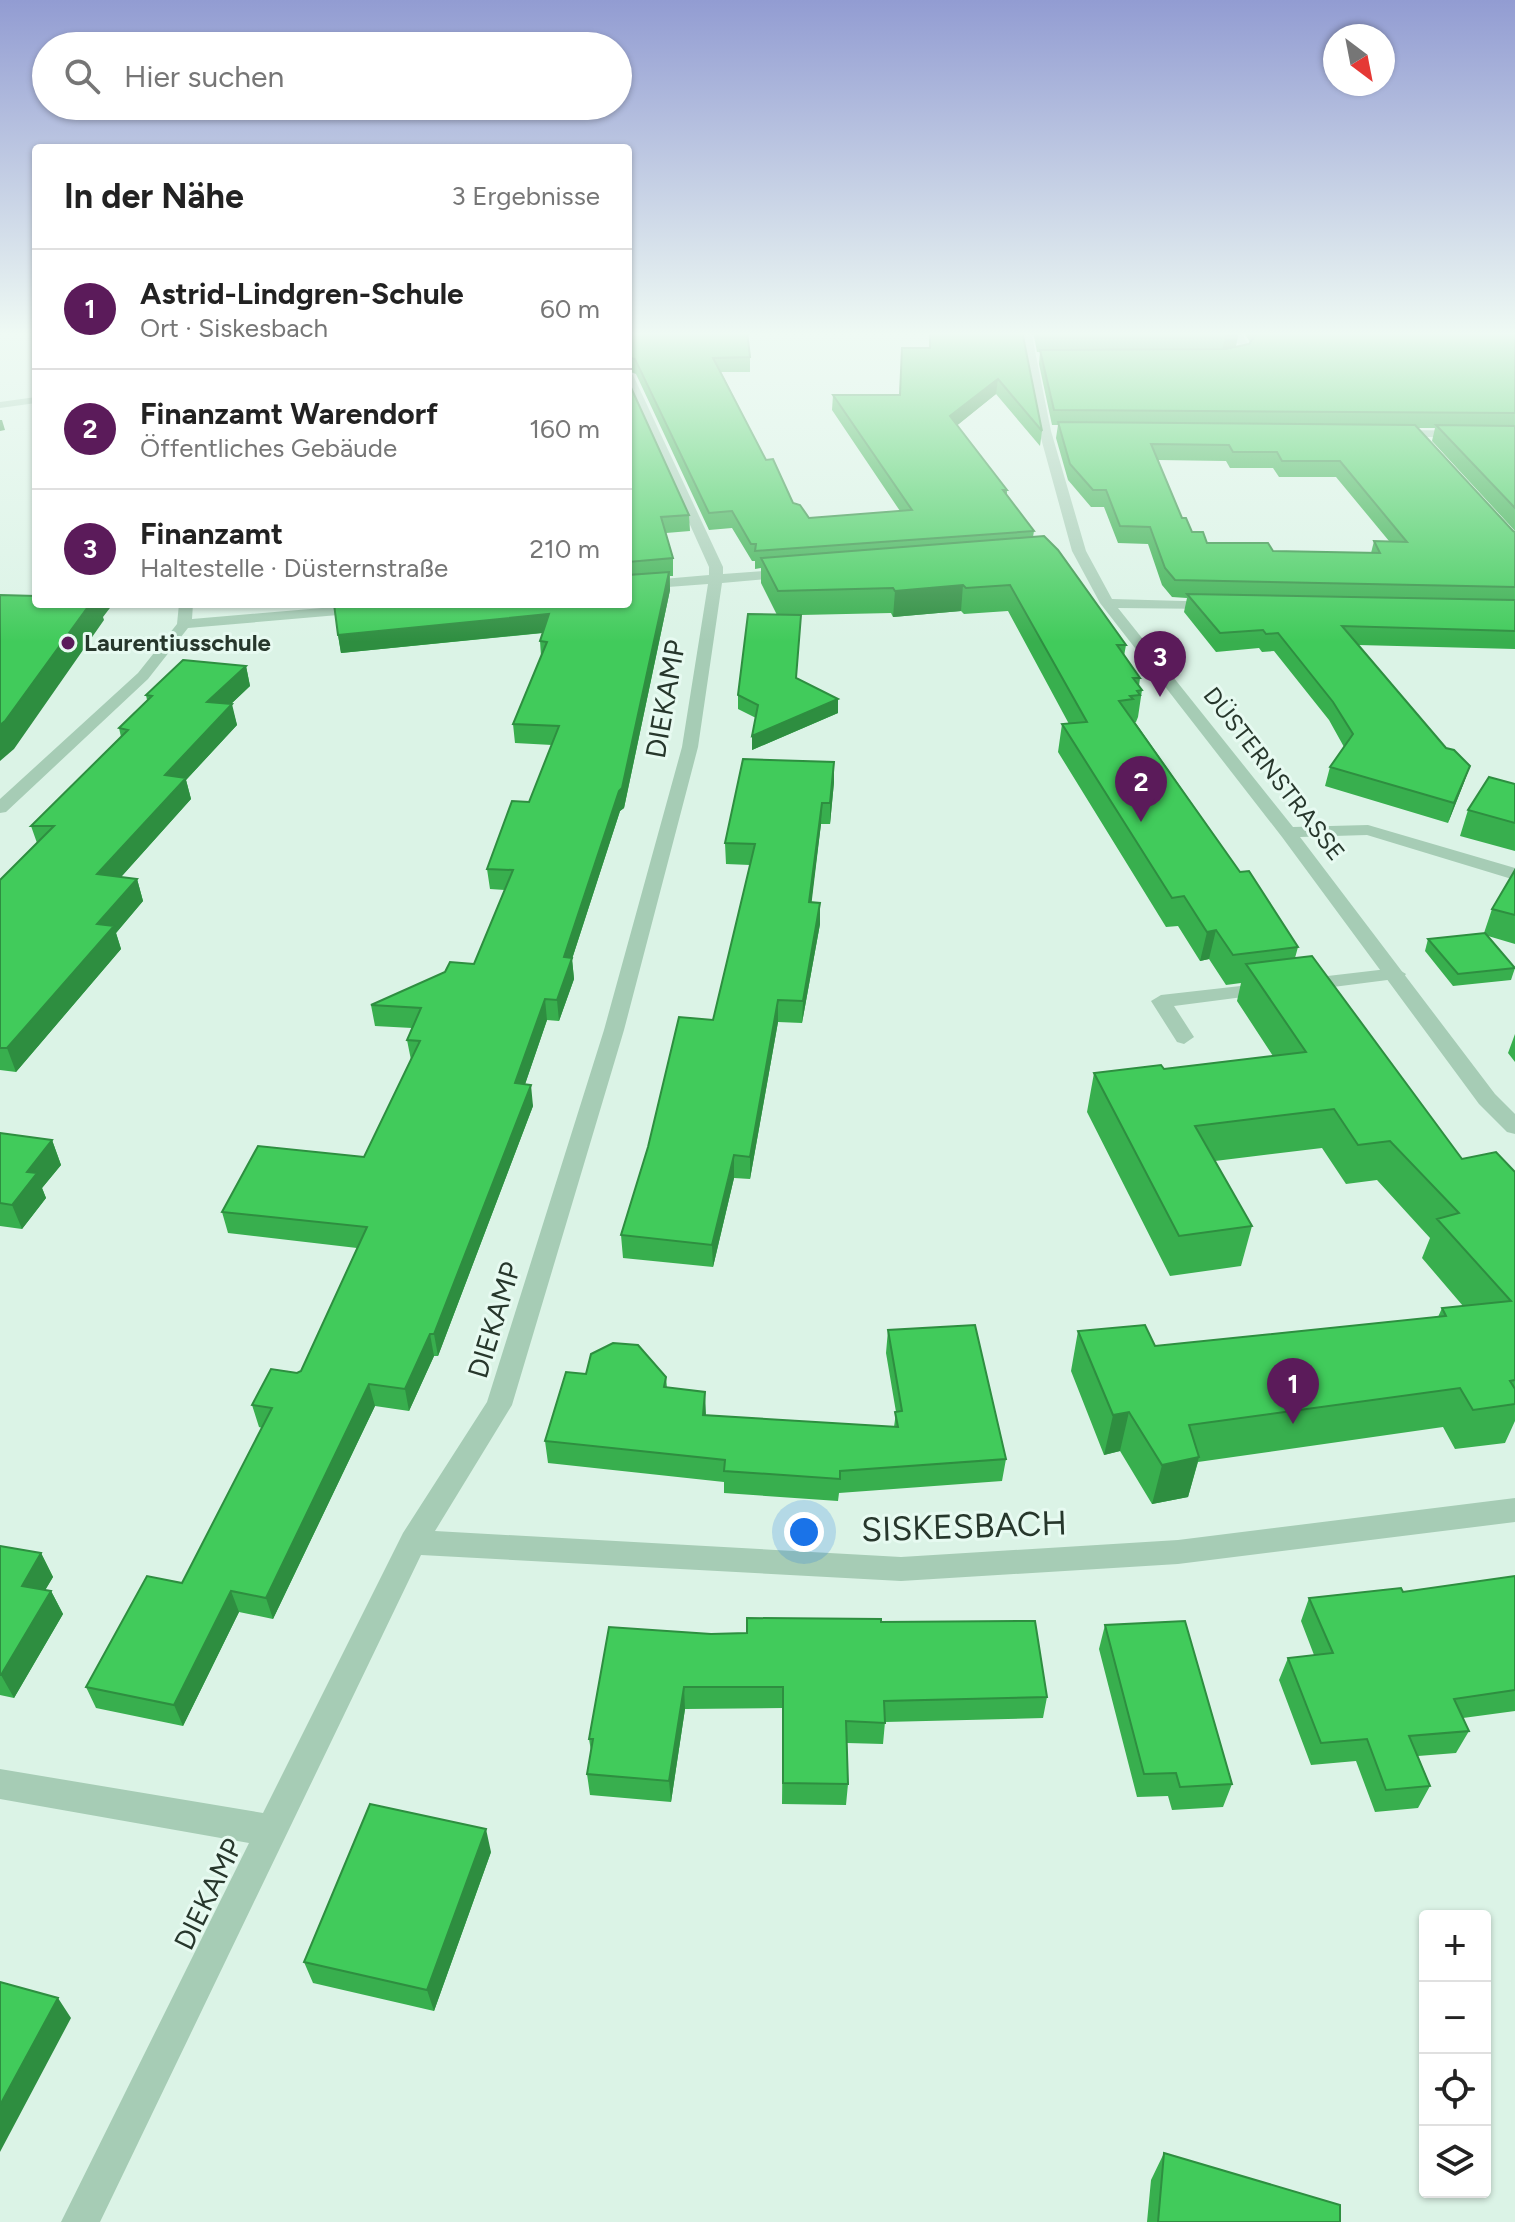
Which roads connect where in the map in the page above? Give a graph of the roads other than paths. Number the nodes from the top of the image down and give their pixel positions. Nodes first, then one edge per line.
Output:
1 (1415, 434) edge
2 (655, 435) edge
3 (1053, 435) edge
4 (1484, 435) edge
5 (1515, 435) edge
6 (1425, 445) edge
7 (811, 571) edge
8 (716, 578) junction
9 (632, 586) edge
10 (1107, 603) junction
11 (1232, 605) edge
12 (186, 608) edge
13 (373, 608) edge
14 (184, 624) junction
15 (0, 808) edge
16 (1288, 833) junction
17 (1515, 874) edge
18 (1396, 974) junction
19 (1184, 1037) dead end
20 (1515, 1127) edge
21 (1515, 1510) edge
22 (413, 1542) junction
23 (0, 1784) edge
24 (273, 1831) junction
25 (80, 2222) edge

1 - 6 street
2 - 8 street, DIEKAMP
3 - 10 street, DÜSTERNSTRASSE
4 - 5 street
7 - 8 street
8 - 9 street
8 - 22 street, DIEKAMP
10 - 11 street
10 - 16 street, DÜSTERNSTRASSE
12 - 14 street
13 - 14 street
14 - 15 street
16 - 17 street
16 - 18 street, DÜSTERNSTRASSE
18 - 19 street
18 - 20 street, DÜSTERNSTRASSE
21 - 22 street, SISKESBACH
22 - 24 street, DIEKAMP
23 - 24 street
24 - 25 street, DIEKAMP

